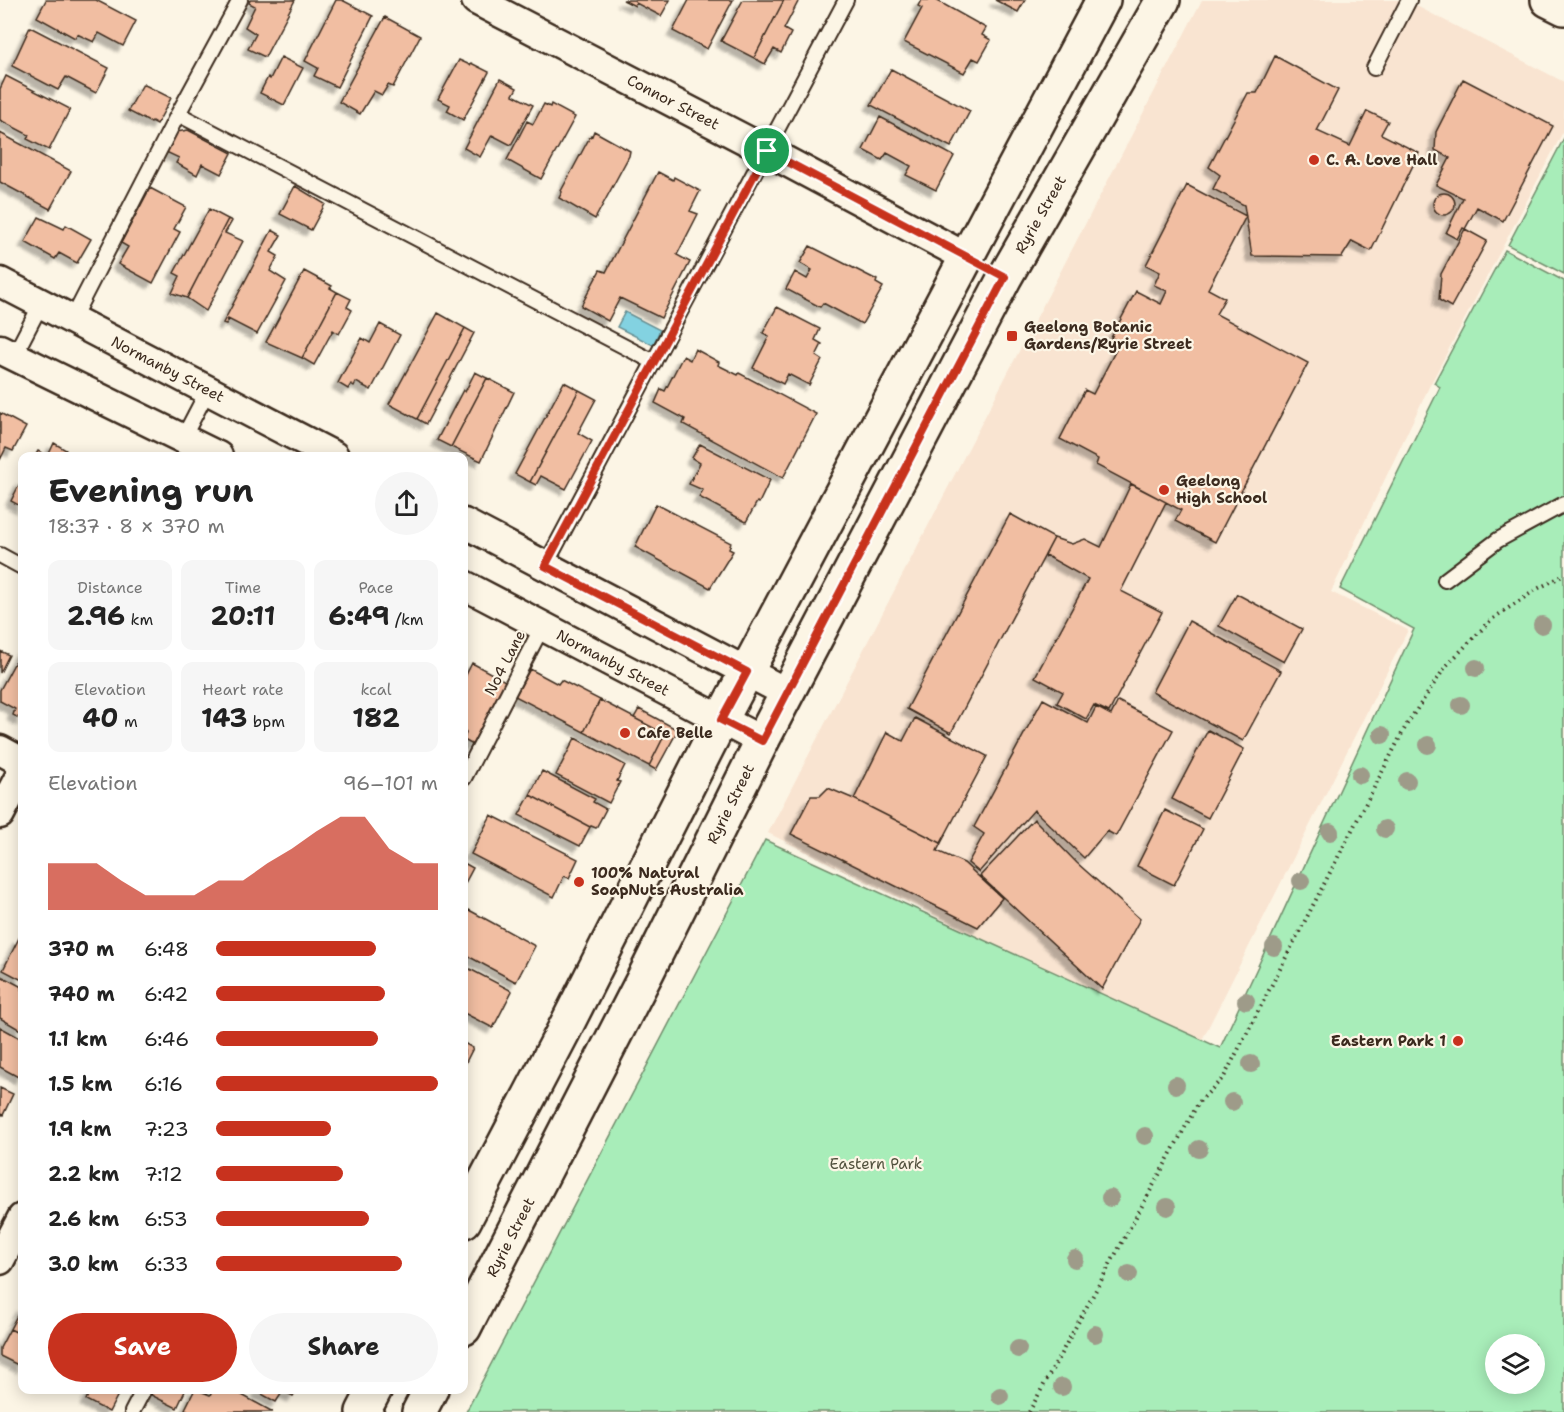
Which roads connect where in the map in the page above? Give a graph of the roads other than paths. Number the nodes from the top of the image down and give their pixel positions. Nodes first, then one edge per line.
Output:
1 (240, 0) edge
2 (476, 0) edge
3 (846, 0) edge
4 (1103, 0) edge
5 (1164, 0) edge
6 (1409, 0) edge
7 (1548, 0) edge
8 (1564, 8) edge
9 (1374, 69) dead end
10 (178, 114) junction
11 (767, 151) junction
12 (966, 257) junction
13 (1005, 277) junction
14 (0, 282) edge
15 (41, 304) junction
16 (72, 320) junction
17 (7, 352) edge
18 (654, 362) junction
19 (208, 390) junction
20 (183, 438) junction
21 (210, 452) edge
22 (326, 452) edge
23 (1564, 504) edge
24 (468, 525) edge
25 (0, 555) edge
26 (18, 565) edge
27 (545, 566) junction
28 (1445, 580) dead end
29 (468, 587) edge
30 (542, 627) junction
31 (747, 672) junction
32 (788, 693) junction
33 (721, 720) junction
34 (762, 741) junction
35 (0, 750) edge
36 (18, 760) edge
37 (468, 770) edge
38 (18, 780) edge
39 (0, 814) edge
40 (468, 1213) edge
41 (18, 1226) edge
42 (0, 1260) edge
43 (468, 1320) edge
44 (141, 1394) edge
45 (372, 1394) edge
46 (428, 1394) edge
47 (132, 1412) edge
48 (363, 1412) edge
49 (419, 1412) edge

1 - 10 lane
2 - 11 street, Connor Street
3 - 11 lane
4 - 12 main road
5 - 13 main road, Ryrie Street
6 - 9 lane
7 - 8 main road
10 - 16 lane
10 - 18 lane
11 - 12 street, Connor Street
11 - 18 lane
12 - 13 main road
12 - 31 main road
13 - 32 main road, Ryrie Street
14 - 15 street, Normanby Street
15 - 16 street, Normanby Street
15 - 17 lane
16 - 19 street, Normanby Street
17 - 20 street
18 - 27 lane
19 - 20 lane
19 - 22 street, Normanby Street
20 - 21 street
23 - 28 lane
24 - 27 street
25 - 26 lane
27 - 31 street
29 - 30 street, Normanby Street
30 - 33 street, Normanby Street
30 - 37 lane, No4 Lane
31 - 32 street
31 - 33 main road
32 - 34 main road, Ryrie Street
33 - 34 street, Normanby Street
33 - 40 main road
34 - 43 main road, Ryrie Street
35 - 36 street
38 - 39 street
41 - 42 street
44 - 47 lane
45 - 48 main road
46 - 49 main road

